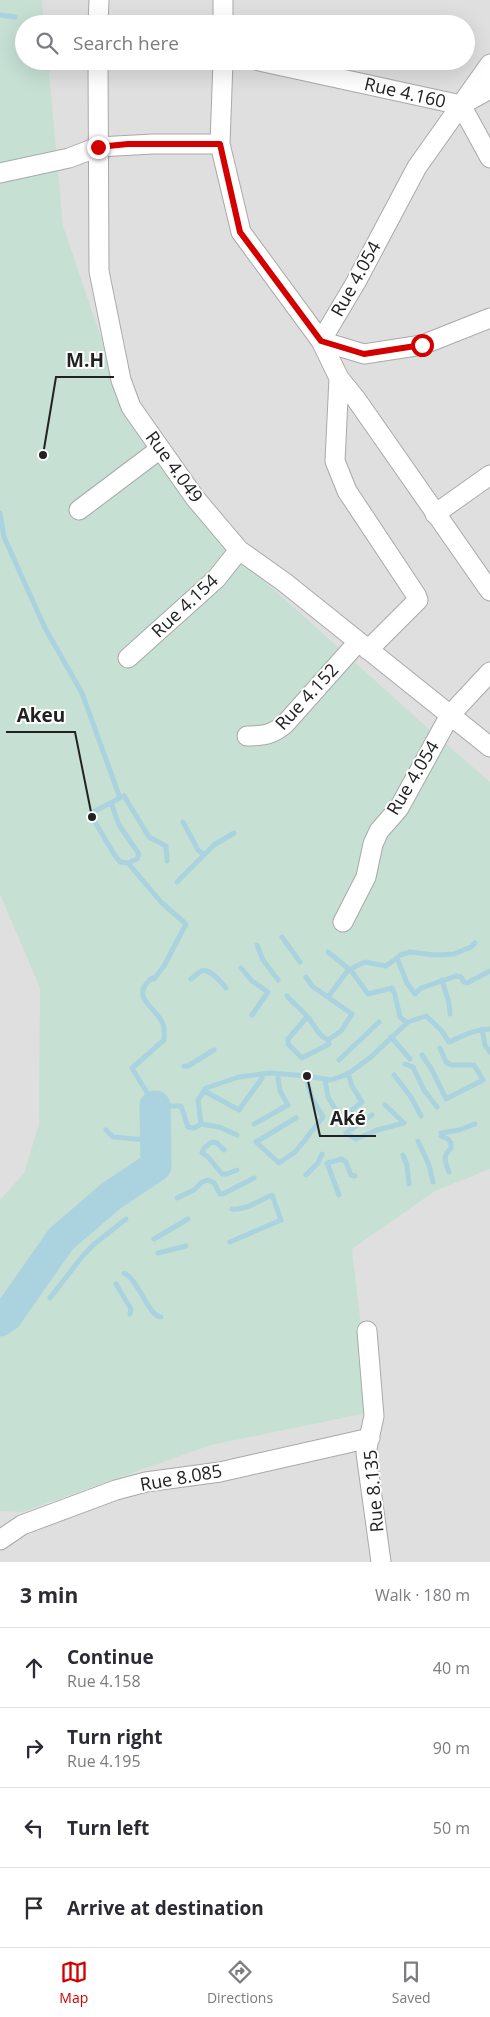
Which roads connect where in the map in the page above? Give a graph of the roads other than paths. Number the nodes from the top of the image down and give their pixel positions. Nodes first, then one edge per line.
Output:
1 (99, 0) edge
2 (223, 0) edge
3 (98, 15) edge
4 (223, 15) edge
5 (490, 64) edge
6 (98, 70) edge
7 (223, 70) edge
8 (300, 70) edge
9 (490, 89) edge
10 (460, 105) junction
11 (220, 144) junction
12 (98, 147) junction
13 (489, 156) edge
14 (0, 173) edge
15 (490, 318) edge
16 (321, 341) junction
17 (339, 378) junction
18 (160, 449) junction
19 (490, 475) edge
20 (79, 510) dead end
21 (435, 514) junction
22 (239, 550) junction
23 (490, 591) edge
24 (363, 646) junction
25 (128, 658) dead end
26 (490, 672) edge
27 (450, 715) junction
28 (247, 736) dead end
29 (490, 747) edge
30 (343, 922) dead end
31 (367, 1331) dead end
32 (370, 1438) junction
33 (0, 1540) edge
34 (381, 1562) edge

1 - 3 street
2 - 4 street
5 - 10 street, Rue 4.054
6 - 12 street, Rue 4.049
7 - 11 street
8 - 10 street, Rue 4.160
9 - 10 street, Rue 4.160
10 - 13 street
10 - 16 street, Rue 4.054
11 - 12 street
11 - 16 street
12 - 14 street
12 - 18 street, Rue 4.049
15 - 16 street
16 - 17 street
17 - 21 street
17 - 24 street, Rue 4.152
18 - 20 street
18 - 22 street, Rue 4.049
19 - 21 street
21 - 23 street
22 - 24 street, Rue 4.049
22 - 25 street, Rue 4.154
24 - 27 street, Rue 4.049
24 - 28 street, Rue 4.152
26 - 27 street, Rue 4.054
27 - 29 street, Rue 4.049
27 - 30 street, Rue 4.054
31 - 32 street, Rue 8.135
32 - 33 street, Rue 8.085
32 - 34 street, Rue 8.135

